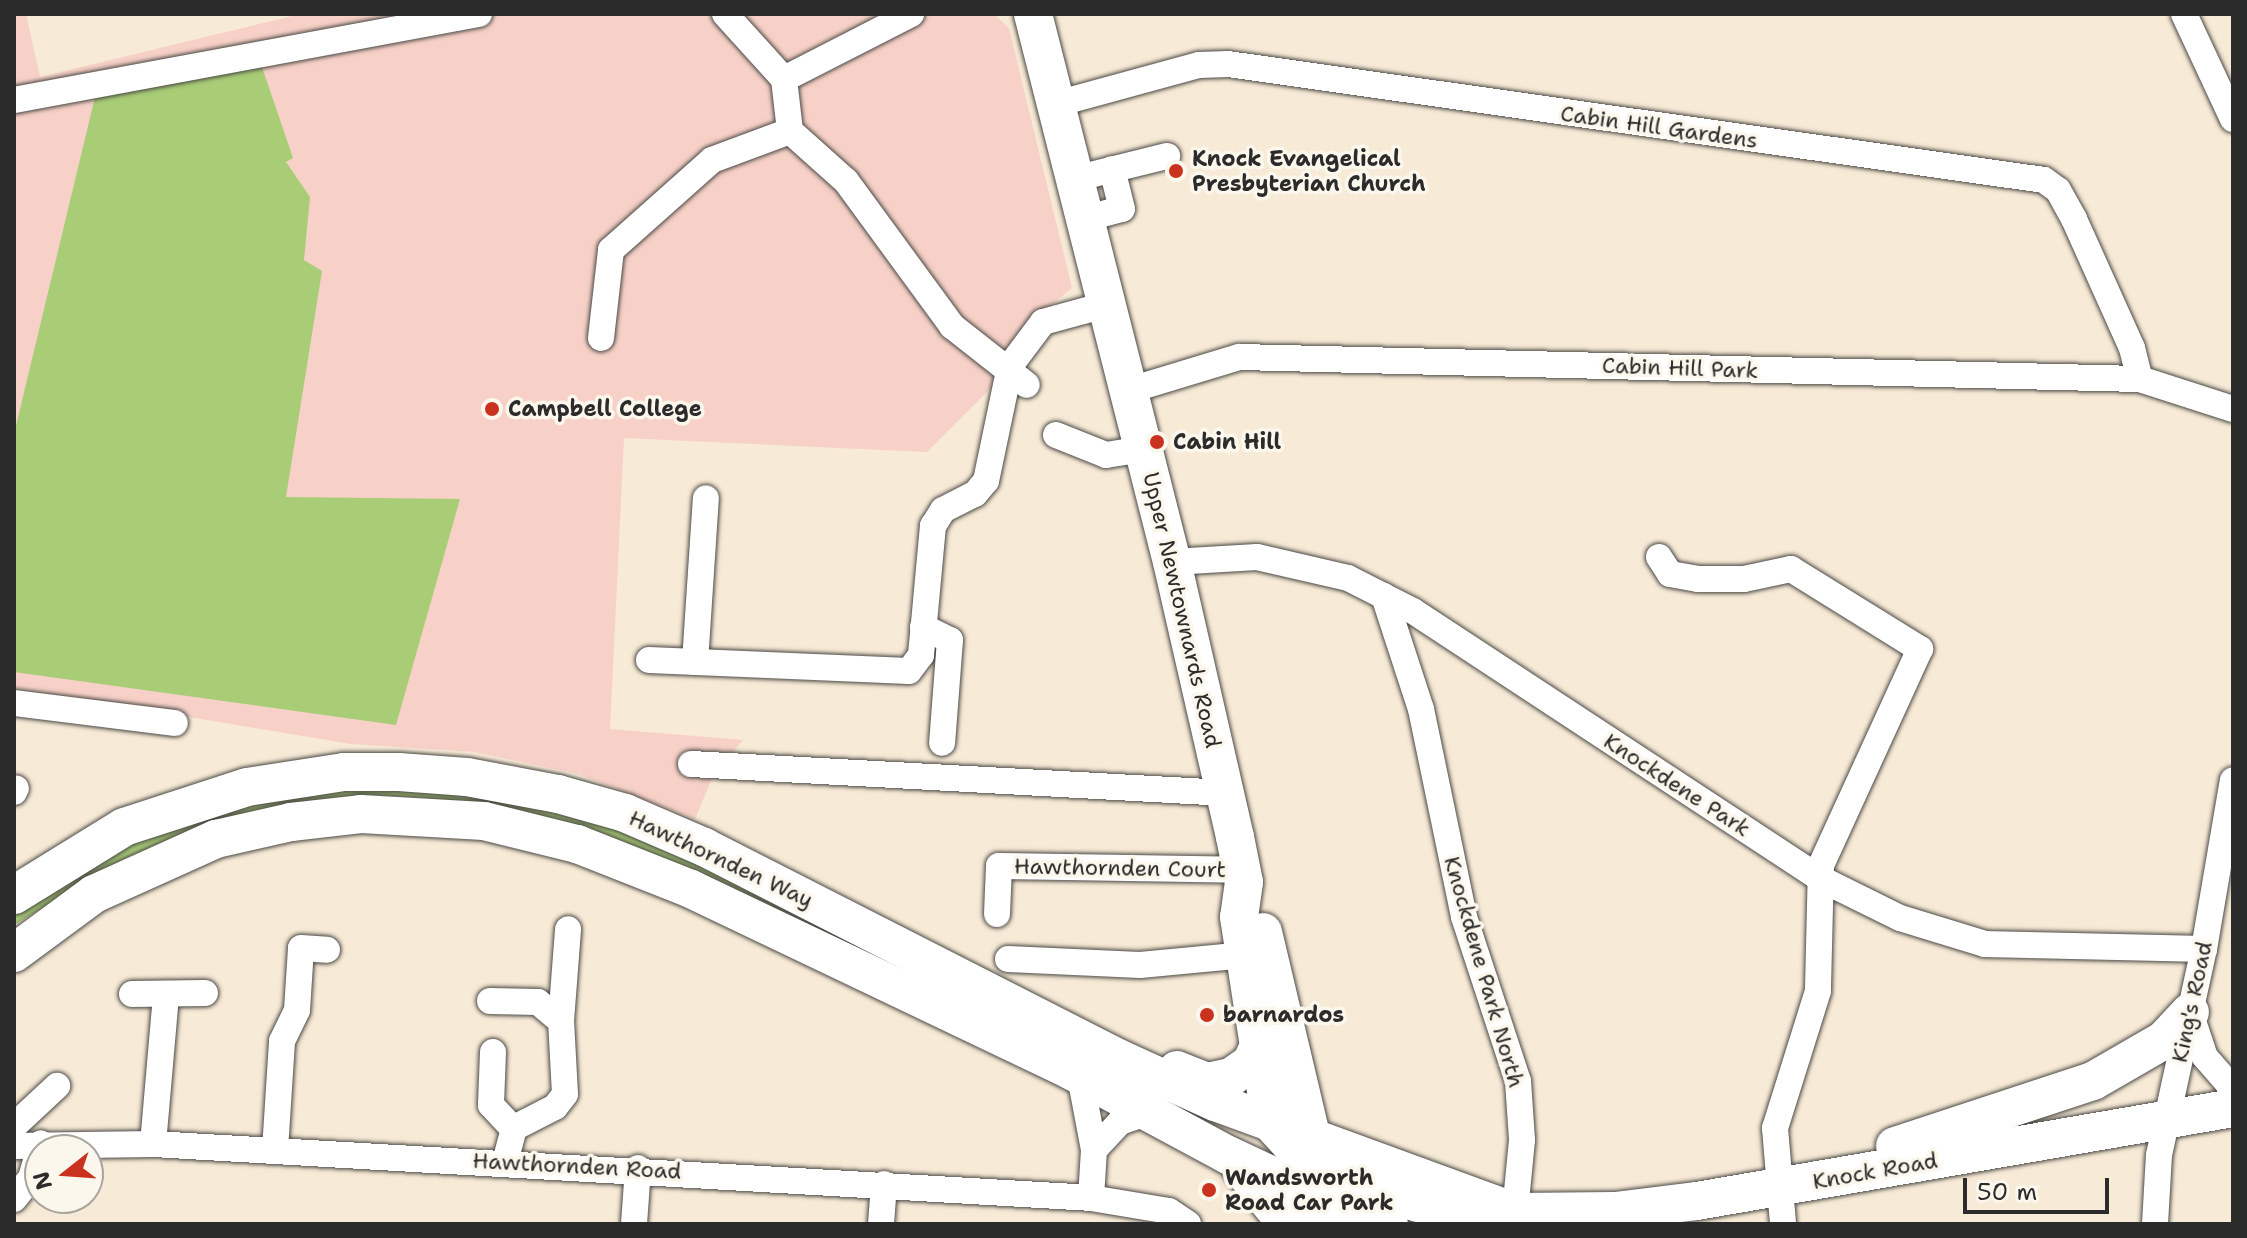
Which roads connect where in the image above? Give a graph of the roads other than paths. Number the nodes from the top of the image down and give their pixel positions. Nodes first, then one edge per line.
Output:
1 (479, 14) edge
2 (725, 14) edge
3 (911, 14) edge
4 (1033, 14) edge
5 (2184, 14) edge
6 (784, 79) junction
7 (14, 100) edge
8 (1056, 104) junction
9 (2233, 119) edge
10 (790, 131) junction
11 (1167, 156) dead end
12 (1112, 169) junction
13 (1074, 179) junction
14 (1084, 219) junction
15 (1105, 305) junction
16 (601, 338) dead end
17 (1018, 377) junction
18 (2140, 379) junction
19 (1127, 391) junction
20 (2233, 409) edge
21 (1056, 435) dead end
22 (1143, 449) junction
23 (706, 498) dead end
24 (1659, 557) dead end
25 (1172, 562) junction
26 (1384, 596) junction
27 (923, 627) junction
28 (649, 660) dead end
29 (708, 662) junction
30 (14, 703) edge
31 (175, 723) dead end
32 (942, 743) dead end
33 (691, 764) dead end
34 (2233, 780) edge
35 (1226, 793) junction
36 (1819, 878) junction
37 (1246, 881) junction
38 (14, 895) edge
39 (997, 914) dead end
40 (2221, 921) edge
41 (568, 929) dead end
42 (1254, 944) junction
43 (2204, 949) junction
44 (327, 950) dead end
45 (14, 953) edge
46 (1008, 959) dead end
47 (984, 988) junction
48 (205, 993) dead end
49 (132, 994) dead end
50 (166, 996) junction
51 (490, 1001) dead end
52 (2190, 1012) junction
53 (561, 1021) junction
54 (1259, 1046) junction
55 (493, 1052) dead end
56 (1080, 1076) junction
57 (57, 1086) dead end
58 (2233, 1089) edge
59 (2233, 1108) edge
60 (1149, 1112) junction
61 (2166, 1116) junction
62 (14, 1126) edge
63 (514, 1130) junction
64 (104, 1144) edge
65 (153, 1144) junction
66 (275, 1150) junction
67 (1094, 1150) junction
68 (1367, 1154) junction
69 (1228, 1155) junction
70 (505, 1162) junction
71 (638, 1168) junction
72 (1302, 1174) edge
73 (1854, 1175) junction
74 (884, 1184) junction
75 (1091, 1198) junction
76 (1781, 1206) edge
77 (1609, 1218) edge
78 (1517, 1219) edge
79 (634, 1224) edge
80 (881, 1224) edge
81 (1188, 1224) edge
82 (1287, 1224) edge
83 (1389, 1224) edge
84 (2155, 1224) edge

1 - 7 street
2 - 6 street
3 - 6 street
4 - 8 highway, Upper Newtownards Road
5 - 9 street
6 - 10 street
8 - 13 highway, Upper Newtownards Road
8 - 18 street, Cabin Hill Gardens
10 - 16 street
10 - 17 street
11 - 12 street
12 - 13 street
12 - 14 street
13 - 14 highway, Upper Newtownards Road
14 - 15 highway, Upper Newtownards Road
15 - 17 street
15 - 19 highway, Upper Newtownards Road
17 - 27 street
18 - 19 street, Cabin Hill Park
18 - 20 street, Cabin Hill Park
19 - 22 highway, Upper Newtownards Road
21 - 22 street
22 - 25 highway, Upper Newtownards Road
23 - 29 street
24 - 36 street
25 - 26 street, Knockdene Park
25 - 35 highway, Upper Newtownards Road
26 - 36 street, Knockdene Park
26 - 78 street, Knockdene Park North
27 - 29 street
27 - 32 street
28 - 29 street
30 - 31 street
33 - 35 street
34 - 40 street, King's Road
35 - 37 highway, Upper Newtownards Road
36 - 43 street, Knockdene Park
36 - 76 street
37 - 39 street, Hawthornden Court
37 - 42 highway, Upper Newtownards Road
37 - 68 highway
38 - 47 highway, Hawthornden Way
40 - 43 street, King's Road
41 - 53 street
42 - 46 street
42 - 54 highway, Upper Newtownards Road
42 - 72 highway, Upper Newtownards Road
43 - 52 street, King's Road
44 - 66 street
45 - 56 highway, Hawthornden Way
47 - 54 highway
47 - 72 highway, Hawthornden Way
48 - 50 street
49 - 50 street
50 - 65 street
51 - 53 street
52 - 58 street
52 - 61 street, King's Road
52 - 73 highway
53 - 63 street
54 - 72 highway, Upper Newtownards Road
55 - 63 street
56 - 60 highway, Hawthornden Way
56 - 67 street
57 - 62 street
59 - 61 highway, Knock Road
60 - 67 street
60 - 69 highway, Hawthornden Way
61 - 73 highway, Knock Road
61 - 84 street, King's Road
63 - 70 street
64 - 65 street, Hawthornden Road
65 - 66 street, Hawthornden Road
66 - 70 street, Hawthornden Road
67 - 75 street
68 - 72 highway, Knock Road
68 - 78 highway, Knock Road
69 - 72 highway, Hawthornden Way
69 - 82 highway
70 - 71 street, Hawthornden Road
71 - 74 street, Hawthornden Road
71 - 79 street
72 - 78 highway
72 - 83 highway
73 - 76 highway, Knock Road
74 - 75 street, Hawthornden Road
74 - 80 street
75 - 81 street, Hawthornden Road
76 - 77 highway, Knock Road
77 - 78 highway, Knock Road

